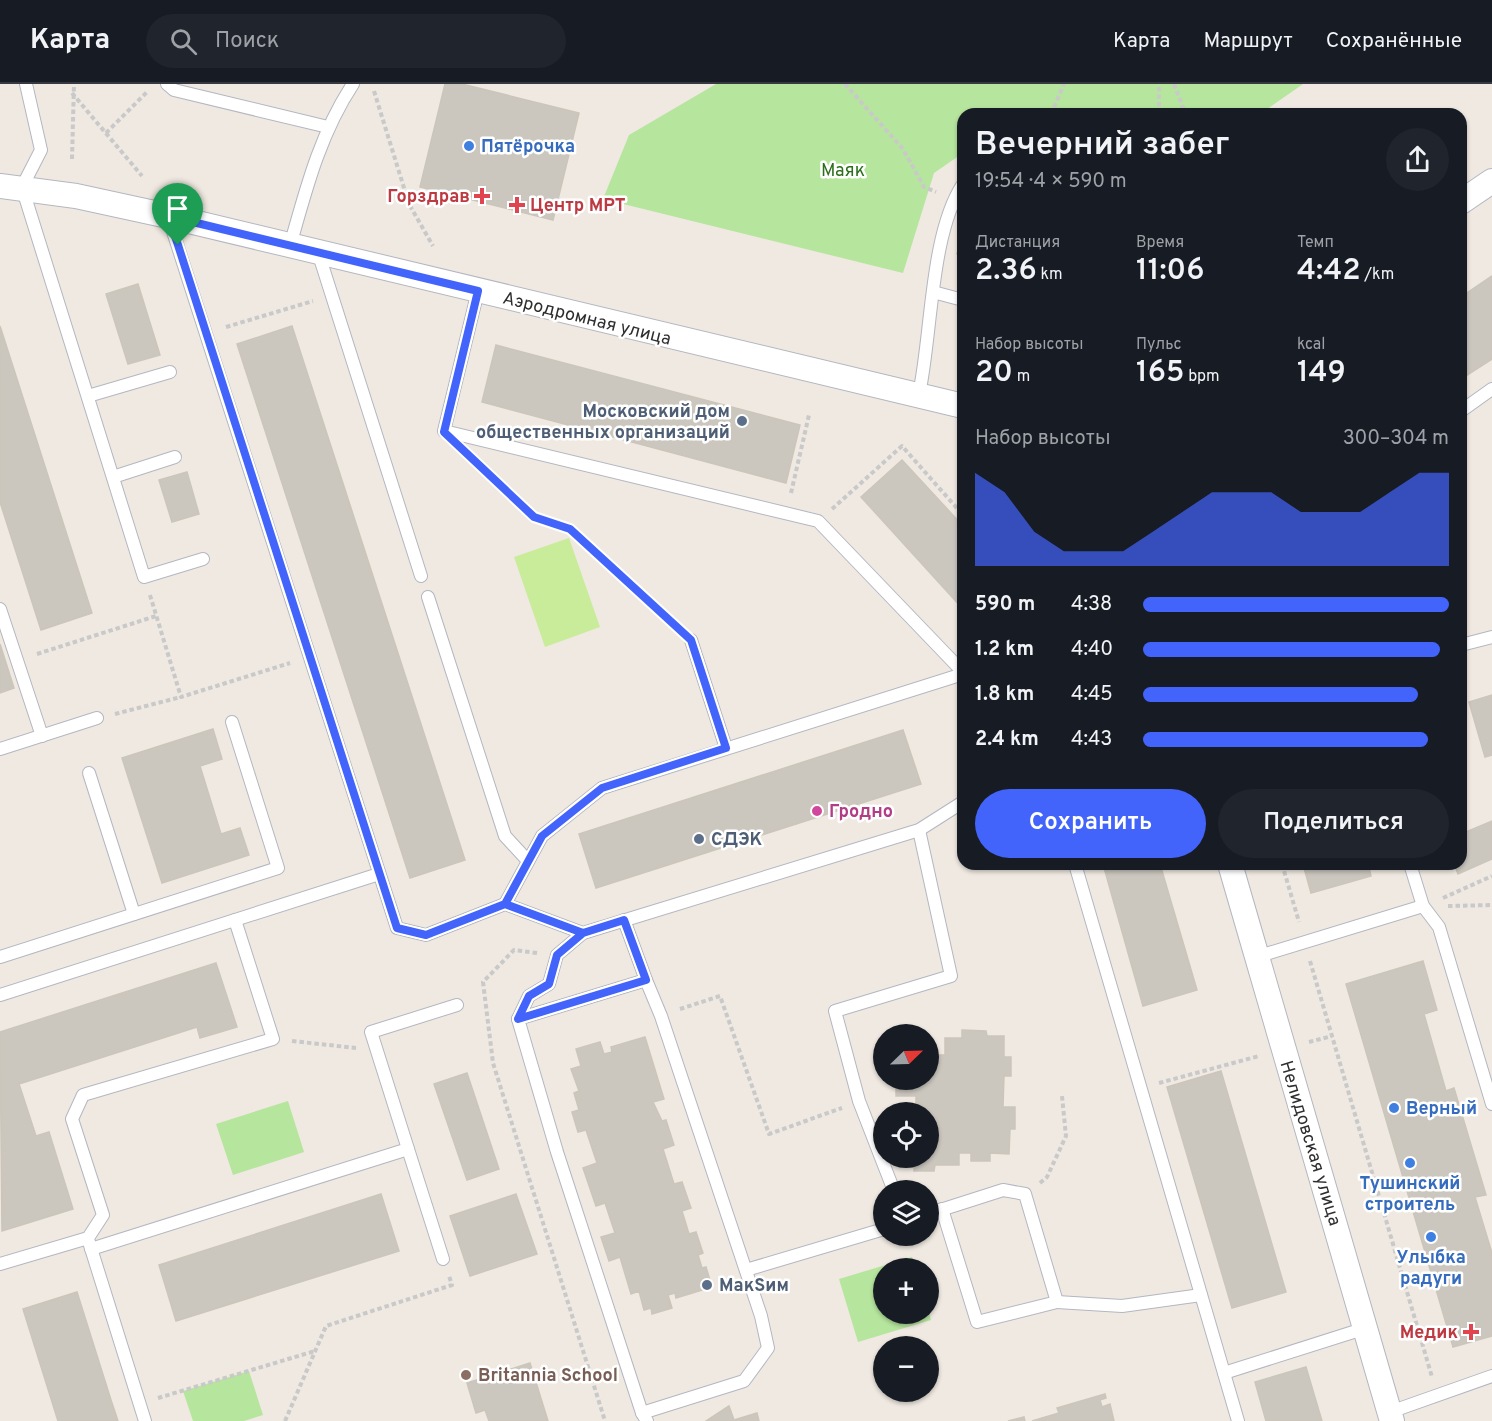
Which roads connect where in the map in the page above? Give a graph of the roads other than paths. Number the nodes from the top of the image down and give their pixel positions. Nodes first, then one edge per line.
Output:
1 (26, 84) edge
2 (167, 84) edge
3 (353, 84) edge
4 (328, 128) junction
5 (1492, 180) edge
6 (11, 187) edge
7 (957, 193) edge
8 (1467, 198) edge
9 (168, 216) junction
10 (290, 246) junction
11 (318, 252) junction
12 (478, 291) junction
13 (933, 292) junction
14 (957, 298) edge
15 (170, 372) dead end
16 (1492, 389) edge
17 (919, 394) junction
18 (88, 396) junction
19 (957, 404) edge
20 (1467, 407) edge
21 (175, 457) dead end
22 (113, 477) junction
23 (203, 558) dead end
24 (422, 576) dead end
25 (428, 597) dead end
26 (0, 609) edge
27 (1492, 637) edge
28 (691, 640) road end
29 (1467, 643) edge
30 (957, 667) edge
31 (957, 675) edge
32 (98, 718) road end
33 (232, 722) dead end
34 (42, 736) junction
35 (726, 748) junction
36 (0, 749) edge
37 (89, 773) dead end
38 (957, 806) edge
39 (919, 830) junction
40 (528, 861) junction
41 (1077, 870) edge
42 (1232, 870) edge
43 (1412, 870) edge
44 (379, 874) junction
45 (505, 904) junction
46 (1423, 906) junction
47 (134, 914) junction
48 (235, 920) junction
49 (624, 920) junction
50 (583, 933) junction
51 (0, 957) edge
52 (1256, 957) junction
53 (646, 980) junction
54 (0, 995) edge
55 (457, 1005) dead end
56 (518, 1019) junction
57 (1492, 1104) edge
58 (408, 1149) junction
59 (890, 1180) edge
60 (942, 1209) junction
61 (939, 1210) edge
62 (873, 1232) edge
63 (89, 1243) junction
64 (443, 1258) road end
65 (0, 1264) edge
66 (747, 1270) junction
67 (1201, 1295) junction
68 (1058, 1302) junction
69 (1366, 1328) junction
70 (1224, 1373) junction
71 (1492, 1376) edge
72 (1391, 1416) edge
73 (644, 1417) edge
74 (146, 1421) edge
75 (1238, 1421) edge

1 - 6 lane
2 - 4 lane
3 - 4 lane
4 - 10 lane
5 - 8 street
6 - 9 street, Аэродромная улица
6 - 18 lane
7 - 13 lane
9 - 10 street, Аэродромная улица
9 - 44 lane
10 - 11 street, Аэродромная улица
11 - 12 street, Аэродромная улица
11 - 24 lane
12 - 17 street, Аэродромная улица
12 - 30 lane
13 - 14 lane
13 - 17 lane
15 - 18 lane
16 - 20 lane
17 - 19 street, Аэродромная улица
18 - 22 lane
21 - 22 lane
22 - 23 lane
25 - 40 lane
26 - 34 lane
27 - 29 lane
28 - 35 lane
31 - 35 lane
32 - 34 lane
33 - 47 lane
34 - 36 lane
35 - 40 lane
37 - 47 lane
38 - 39 lane
39 - 49 lane
39 - 59 lane
40 - 45 lane
41 - 67 lane
42 - 52 street, Нелидовская улица
43 - 46 lane
44 - 45 lane
44 - 48 lane
45 - 50 lane
46 - 52 lane
46 - 57 lane
47 - 51 lane
48 - 54 lane
48 - 63 lane
49 - 50 lane
49 - 53 lane
50 - 56 lane
52 - 69 street, Нелидовская улица
53 - 56 lane
53 - 66 lane
55 - 58 lane
56 - 73 lane
58 - 63 lane
58 - 64 lane
60 - 61 lane
60 - 68 lane
60 - 68 lane
62 - 66 lane
63 - 65 lane
63 - 74 lane
66 - 73 lane
67 - 68 lane
67 - 70 lane
69 - 70 lane
69 - 72 street, Нелидовская улица
70 - 75 lane
71 - 72 lane

